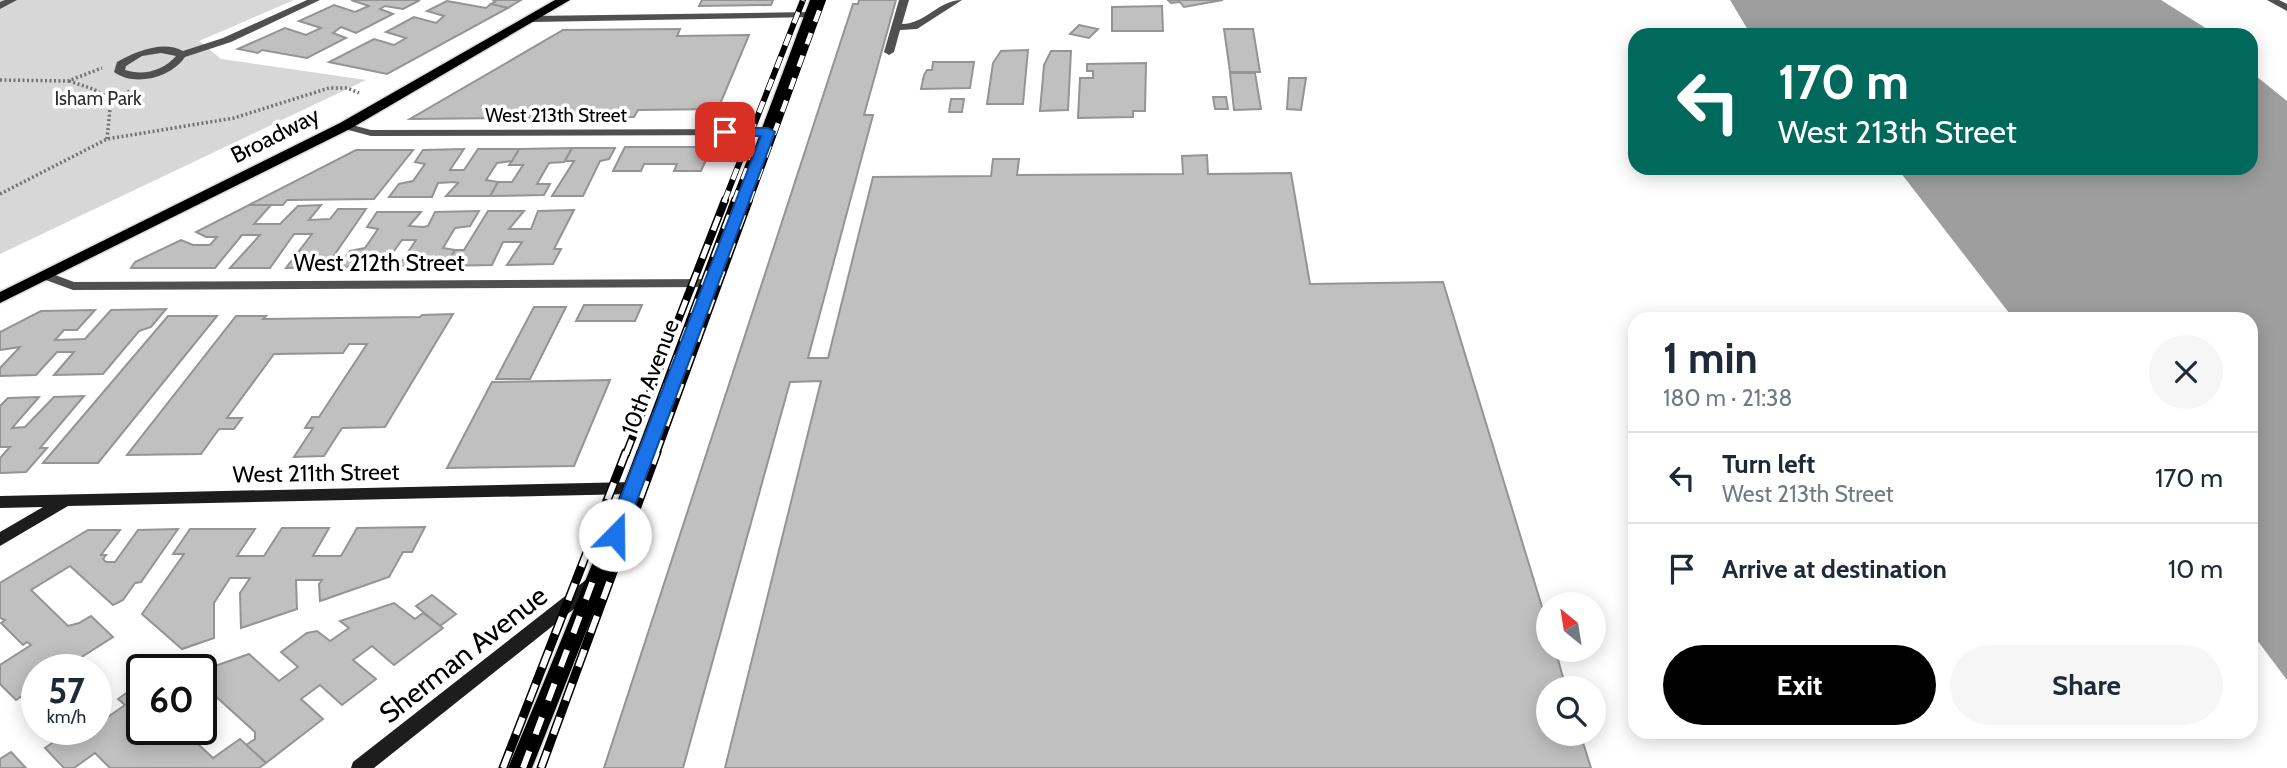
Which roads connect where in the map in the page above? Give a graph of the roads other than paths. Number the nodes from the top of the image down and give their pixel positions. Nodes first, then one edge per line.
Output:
1 (12, 0) edge
2 (315, 0) edge
3 (564, 0) edge
4 (904, 0) edge
5 (957, 0) edge
6 (2272, 0) edge
7 (0, 6) edge
8 (813, 8) edge
9 (2287, 8) edge
10 (533, 19) junction
11 (896, 27) junction
12 (889, 52) dead end
13 (181, 55) junction
14 (345, 125) junction
15 (768, 132) junction
16 (47, 276) junction
17 (713, 282) junction
18 (0, 299) edge
19 (633, 488) junction
20 (0, 502) edge
21 (65, 502) junction
22 (0, 540) edge
23 (597, 581) junction
24 (360, 768) edge
25 (520, 768) edge

1 - 7 street
2 - 13 street
3 - 10 main road, Broadway
4 - 11 street
5 - 11 street
6 - 9 street
8 - 10 street
8 - 15 main road, 10th Avenue
10 - 14 main road, Broadway
11 - 12 street
13 - 13 street
14 - 15 street, West 213th Street
14 - 16 main road, Broadway
15 - 17 main road, 10th Avenue
16 - 17 street, West 212th Street
16 - 18 main road, Broadway
17 - 19 main road, 10th Avenue
19 - 21 street, West 211th Street
19 - 23 main road, 10th Avenue
20 - 21 street, West 211th Street
21 - 22 street
23 - 24 street, Sherman Avenue
23 - 25 main road, 10th Avenue

